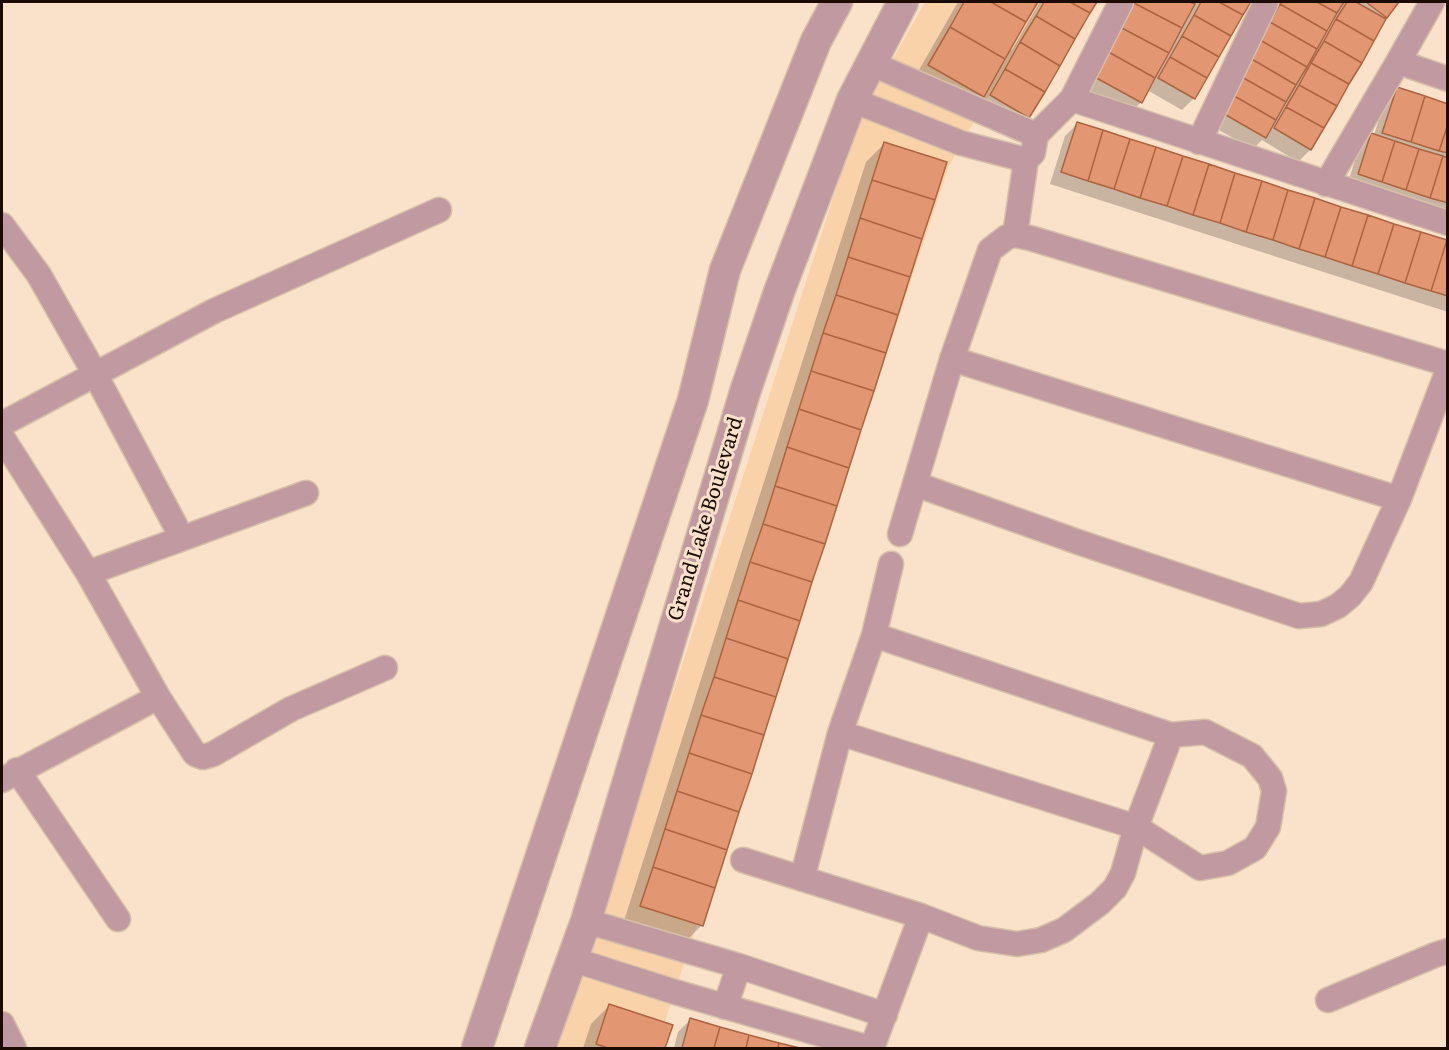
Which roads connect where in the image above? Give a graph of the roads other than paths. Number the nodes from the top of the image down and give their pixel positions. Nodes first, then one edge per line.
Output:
1 (837, 2) edge
2 (903, 2) edge
3 (1121, 2) edge
4 (1266, 2) edge
5 (1432, 2) edge
6 (1398, 62) junction
7 (870, 63) junction
8 (1448, 79) edge
9 (1072, 99) junction
10 (852, 100) junction
11 (1035, 135) junction
12 (1199, 142) junction
13 (1026, 160) junction
14 (1326, 184) junction
15 (439, 210) dead end
16 (1448, 223) edge
17 (2, 225) edge
18 (1015, 235) junction
19 (952, 359) junction
20 (1448, 364) edge
21 (1448, 369) edge
22 (95, 374) junction
23 (2, 424) edge
24 (2, 437) edge
25 (915, 484) junction
26 (306, 493) dead end
27 (1399, 499) junction
28 (900, 534) dead end
29 (182, 538) junction
30 (891, 564) dead end
31 (88, 573) junction
32 (874, 635) junction
33 (386, 668) dead end
34 (158, 697) junction
35 (840, 733) junction
36 (1171, 735) junction
37 (9, 775) edge
38 (1136, 827) junction
39 (743, 860) dead end
40 (802, 879) junction
41 (921, 916) junction
42 (118, 919) dead end
43 (586, 921) junction
44 (1448, 951) edge
45 (571, 959) junction
46 (739, 966) junction
47 (1328, 1000) dead end
48 (725, 1007) junction
49 (885, 1015) junction
50 (2, 1024) edge
51 (14, 1048) edge
52 (477, 1048) edge
53 (540, 1048) edge
54 (871, 1048) edge

1 - 52 street
2 - 7 street, Grand Lake Boulevard
3 - 9 street
4 - 12 street
5 - 6 street
6 - 8 street
6 - 14 street
7 - 10 street, Grand Lake Boulevard
7 - 11 street
9 - 11 street
9 - 12 street
10 - 13 street
10 - 43 street, Grand Lake Boulevard
11 - 13 street
12 - 14 street
13 - 18 street
14 - 16 street
15 - 22 street
17 - 22 street
18 - 19 street
18 - 20 street
19 - 25 street
19 - 27 street
21 - 27 street
22 - 23 street
22 - 29 street
24 - 31 street
25 - 27 street
25 - 28 street
26 - 29 street
29 - 31 street
30 - 32 street
31 - 34 street
32 - 35 street
32 - 36 street
33 - 34 street
34 - 37 street
35 - 38 street
35 - 40 street
36 - 38 street
36 - 38 street
37 - 42 street
38 - 41 street
39 - 40 street
40 - 41 street
41 - 49 street
43 - 45 street, Grand Lake Boulevard
43 - 46 street
44 - 47 street
45 - 48 street
45 - 53 street, Grand Lake Boulevard
46 - 48 street
46 - 49 street
48 - 54 street
49 - 54 street
50 - 51 street

